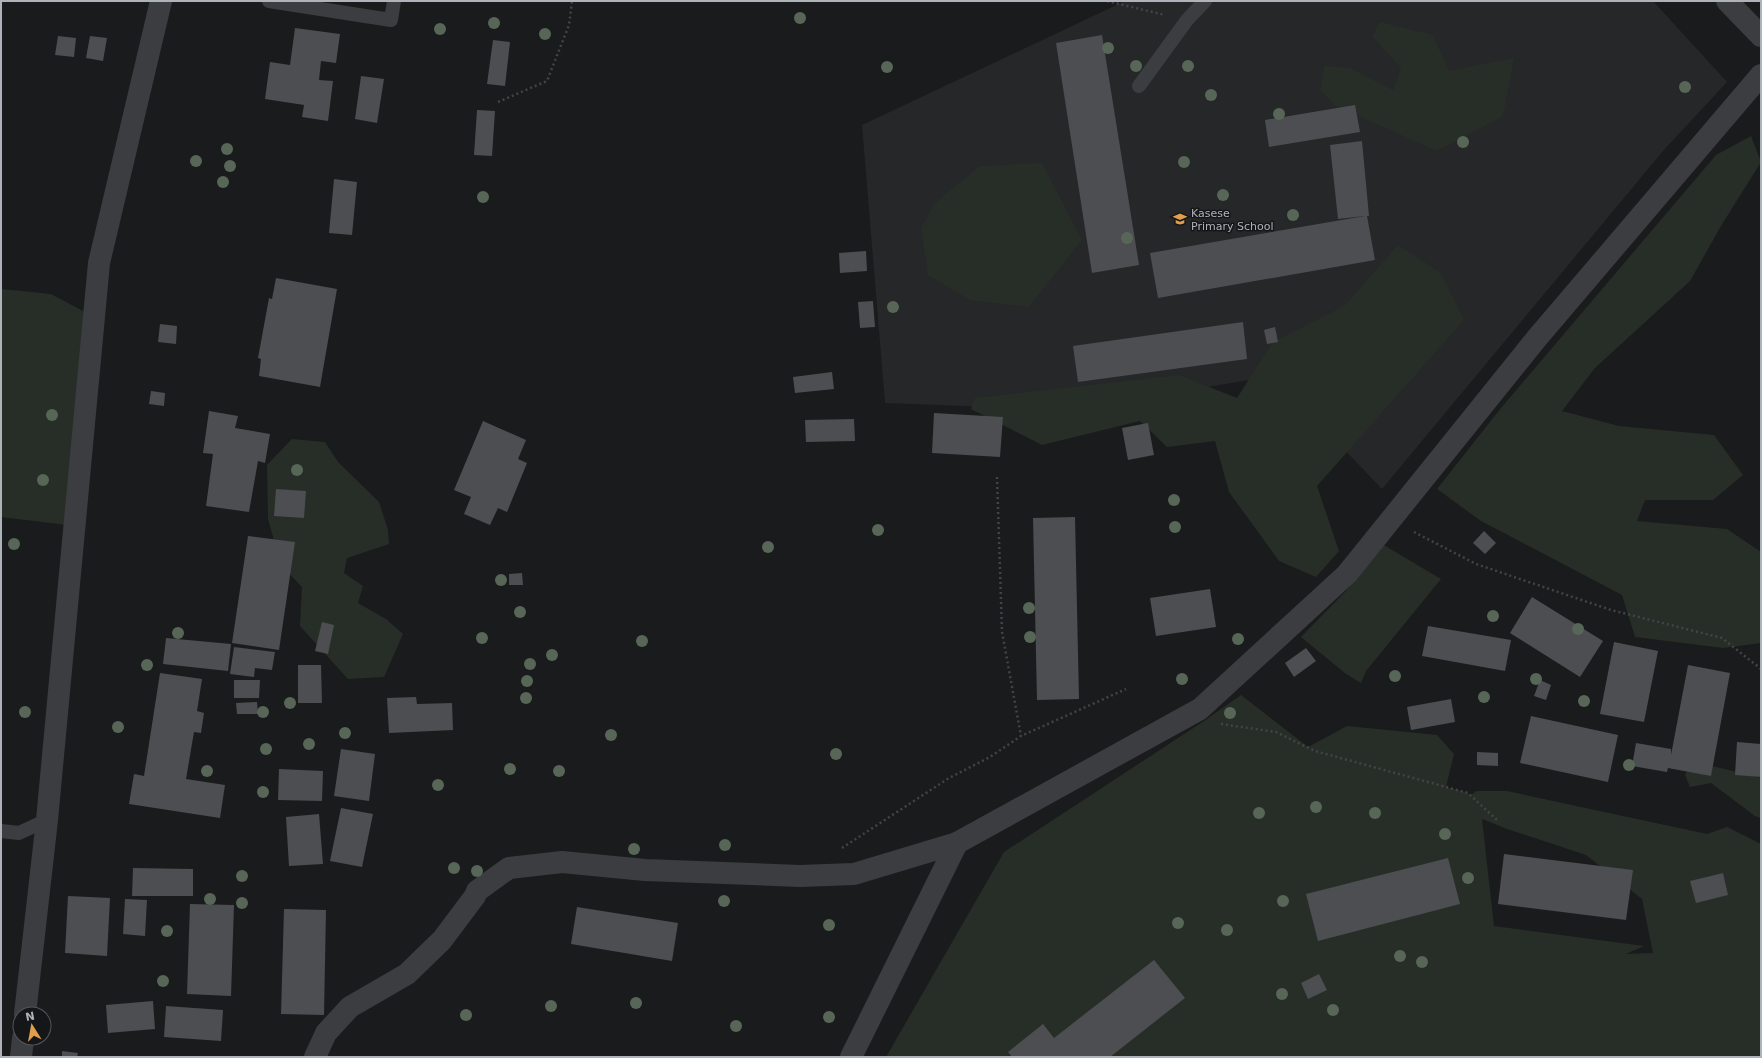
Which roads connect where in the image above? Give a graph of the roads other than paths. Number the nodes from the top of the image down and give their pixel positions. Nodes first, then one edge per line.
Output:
1 (161, 1) edge
2 (269, 1) edge
3 (394, 1) edge
4 (1205, 1) edge
5 (1727, 1) edge
6 (1761, 36) edge
7 (1761, 75) edge
8 (1139, 86) dead end
9 (47, 820) junction
10 (1, 831) edge
11 (957, 843) junction
12 (26, 1006) edge
13 (22, 1046) edge
14 (21, 1057) edge
15 (315, 1057) edge
16 (851, 1057) edge

1 - 9 street
2 - 3 lane
4 - 8 lane
5 - 6 street
7 - 11 street
9 - 10 lane
9 - 12 street
11 - 15 street
11 - 16 street
13 - 14 street

